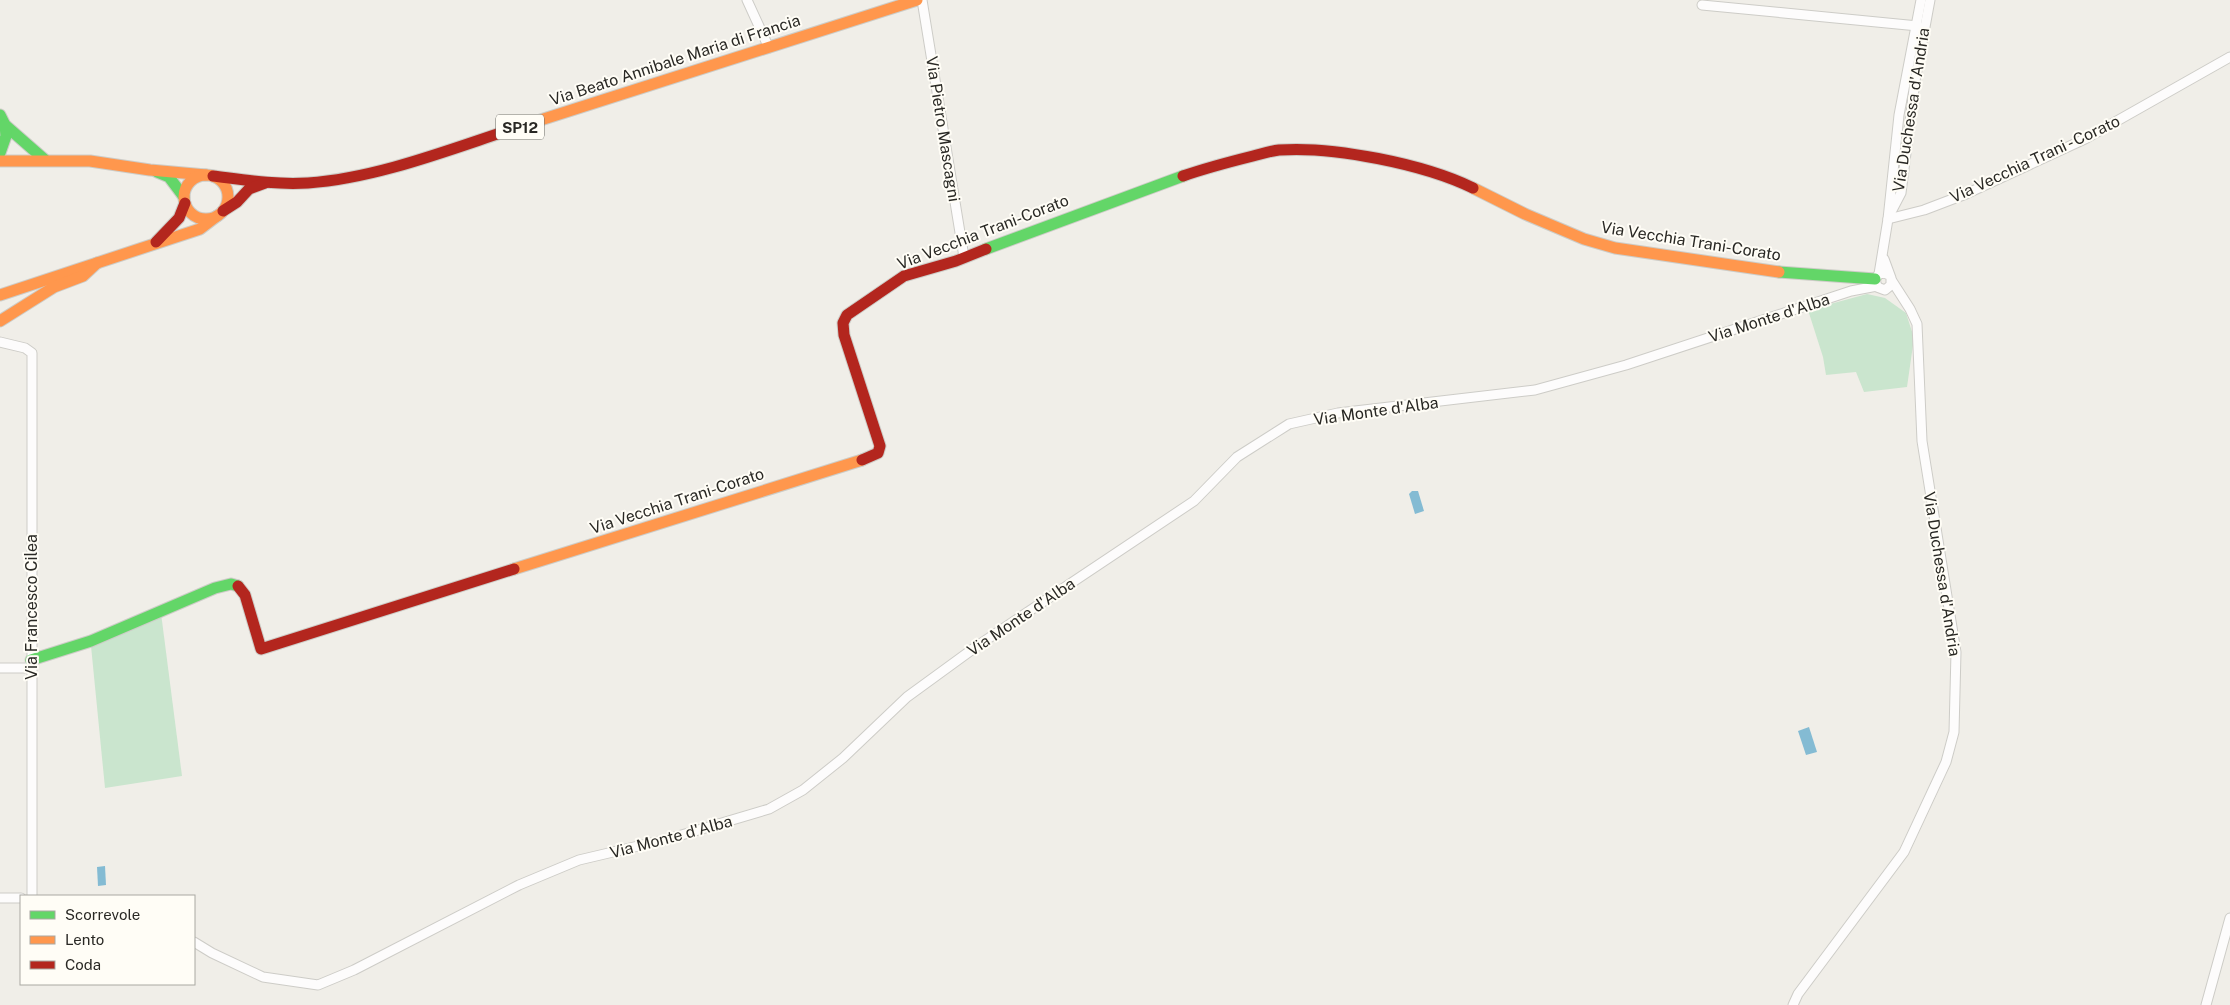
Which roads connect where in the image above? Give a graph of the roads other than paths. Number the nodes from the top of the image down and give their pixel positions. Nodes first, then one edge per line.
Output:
1 (747, 0) edge
2 (917, 0) edge
3 (922, 0) edge
4 (1921, 0) edge
5 (1930, 0) edge
6 (1702, 5) dead end
7 (1919, 26) junction
8 (769, 48) junction
9 (2230, 57) edge
10 (3, 120) edge
11 (0, 153) edge
12 (0, 160) edge
13 (45, 160) junction
14 (150, 170) junction
15 (210, 175) junction
16 (266, 183) junction
17 (185, 200) junction
18 (220, 213) junction
19 (1888, 219) junction
20 (153, 245) junction
21 (1883, 256) junction
22 (964, 257) junction
23 (97, 263) junction
24 (1842, 275) junction
25 (1891, 278) junction
26 (1879, 282) junction
27 (1851, 292) junction
28 (0, 294) edge
29 (1910, 308) junction
30 (0, 321) edge
31 (0, 342) edge
32 (31, 664) junction
33 (0, 668) edge
34 (32, 895) edge
35 (0, 898) edge
36 (20, 898) edge
37 (2230, 918) edge
38 (195, 943) edge
39 (1793, 1005) edge
40 (2206, 1005) edge

1 - 8 street
2 - 8 main road, Via Beato Annibale Maria di Francia / SP12
3 - 22 street, Via Pietro Mascagni
4 - 7 street, Via Duchessa d'Andria
5 - 7 street, Via Duchessa d'Andria
6 - 7 street
7 - 19 street, Via Duchessa d'Andria
8 - 16 main road, Via Beato Annibale Maria di Francia / SP12
9 - 19 street, Via Vecchia Trani - Corato
10 - 11 main road
10 - 13 main road
12 - 13 main road
13 - 14 main road
14 - 15 main road, Via Beato Annibale Maria di Francia
14 - 17 main road
15 - 16 main road, Via Beato Annibale Maria di Francia / SP12
15 - 17 main road
15 - 18 main road
16 - 18 main road, Via Beato Annibale Maria di Francia / SP12
17 - 18 main road
17 - 20 main road
18 - 20 main road, Via Beato Annibale Maria di Francia
19 - 21 street, Via Duchessa d'Andria
20 - 23 main road, Via Beato Annibale Maria di Francia
21 - 25 street, Via Duchessa d'Andria
21 - 26 street, Via Duchessa d'Andria
22 - 24 main road, Via Vecchia Trani-Corato
22 - 32 main road, Via Vecchia Trani-Corato
23 - 28 main road, Via Beato Annibale Maria di Francia
23 - 30 main road
24 - 26 main road, Via Vecchia Trani-Corato
24 - 27 street
25 - 26 street
25 - 26 street
25 - 29 street, Via Duchessa d'Andria
26 - 27 street, Via Monte d'Alba
26 - 29 street
27 - 38 street, Via Monte d'Alba
29 - 39 street, Via Duchessa d'Andria
31 - 32 street, Via Francesco Cilea
32 - 33 street
32 - 34 street, Via Francesco Cilea
35 - 36 street
37 - 40 street

